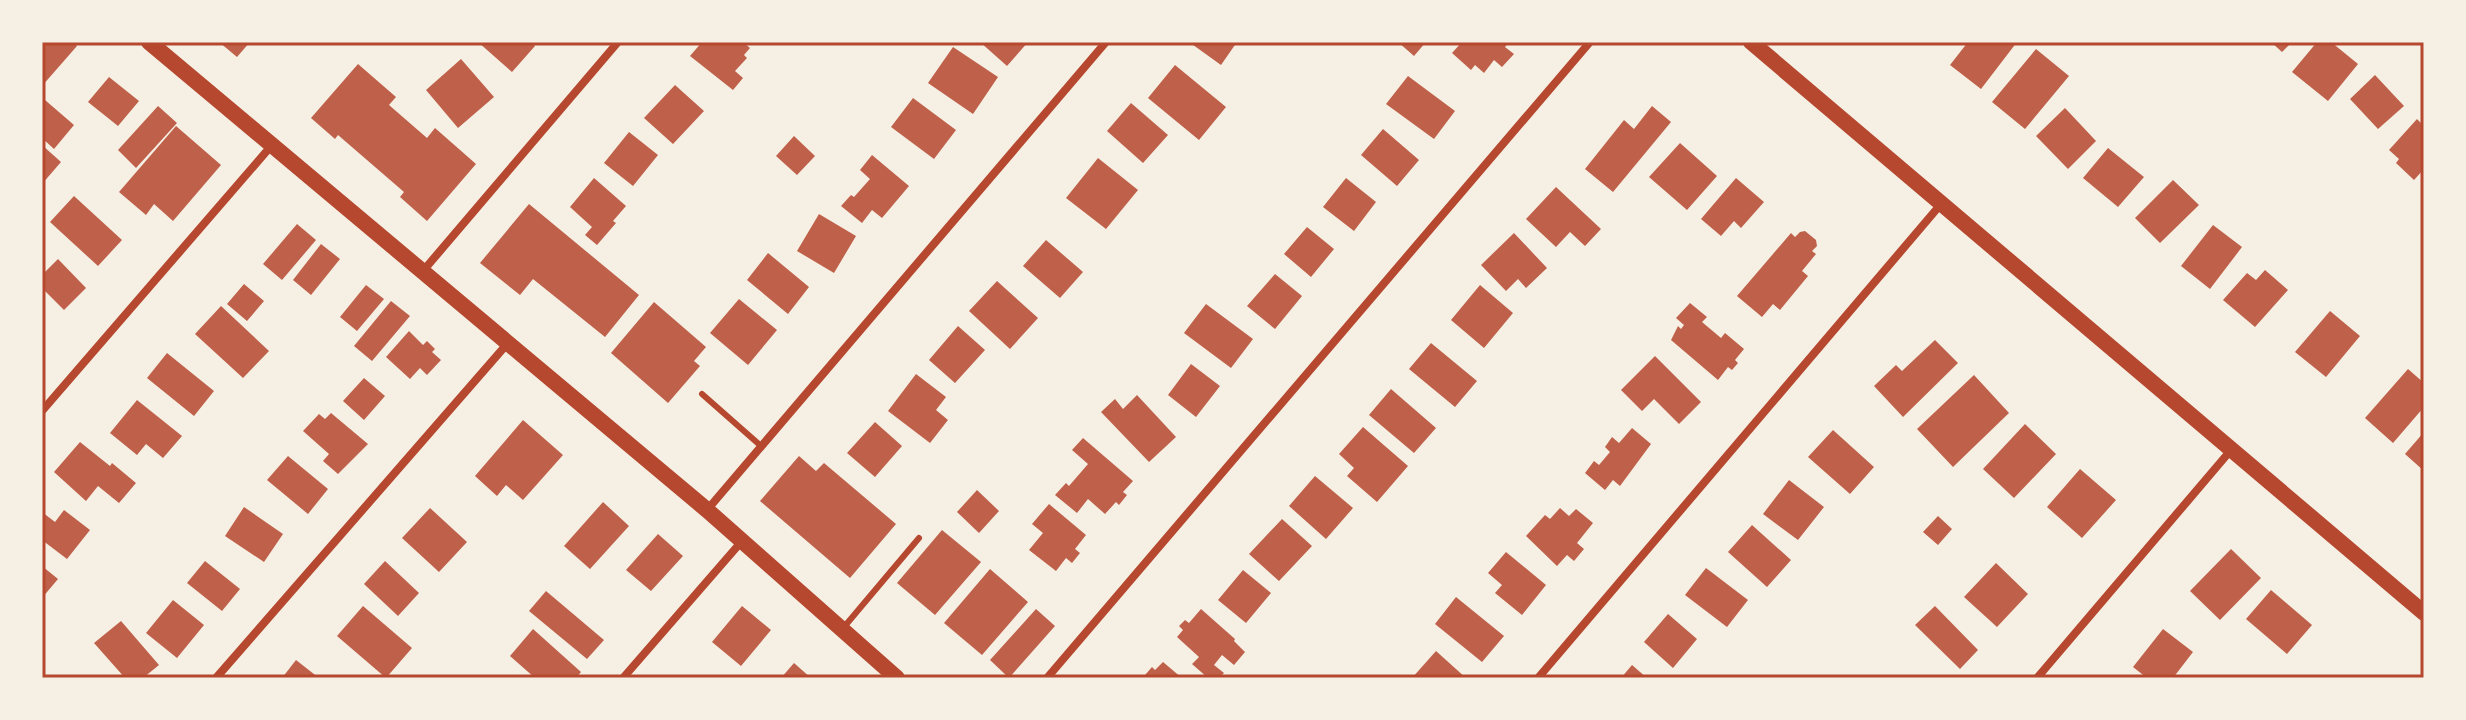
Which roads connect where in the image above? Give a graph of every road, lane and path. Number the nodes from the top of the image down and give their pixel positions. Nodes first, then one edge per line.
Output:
1 (149, 42) edge
2 (618, 42) edge
3 (1106, 42) edge
4 (1590, 42) edge
5 (1751, 42) edge
6 (273, 144) junction
7 (1941, 204) junction
8 (423, 271) junction
9 (508, 343) junction
10 (702, 394) dead end
11 (42, 411) edge
12 (761, 446) junction
13 (2231, 450) junction
14 (707, 510) junction
15 (919, 538) dead end
16 (742, 541) junction
17 (2424, 613) edge
18 (842, 630) junction
19 (216, 678) edge
20 (623, 678) edge
21 (897, 678) edge
22 (1047, 678) edge
23 (1538, 678) edge
24 (2037, 678) edge

1 - 6 main road
2 - 8 street
3 - 12 street
4 - 22 street
5 - 7 main road
6 - 8 main road
6 - 11 street
7 - 13 main road
7 - 23 street
8 - 9 main road
9 - 14 main road
9 - 19 street
10 - 12 lane
12 - 14 street
13 - 17 main road
13 - 24 street
14 - 16 main road
15 - 18 lane
16 - 18 main road
16 - 20 street
18 - 21 main road

